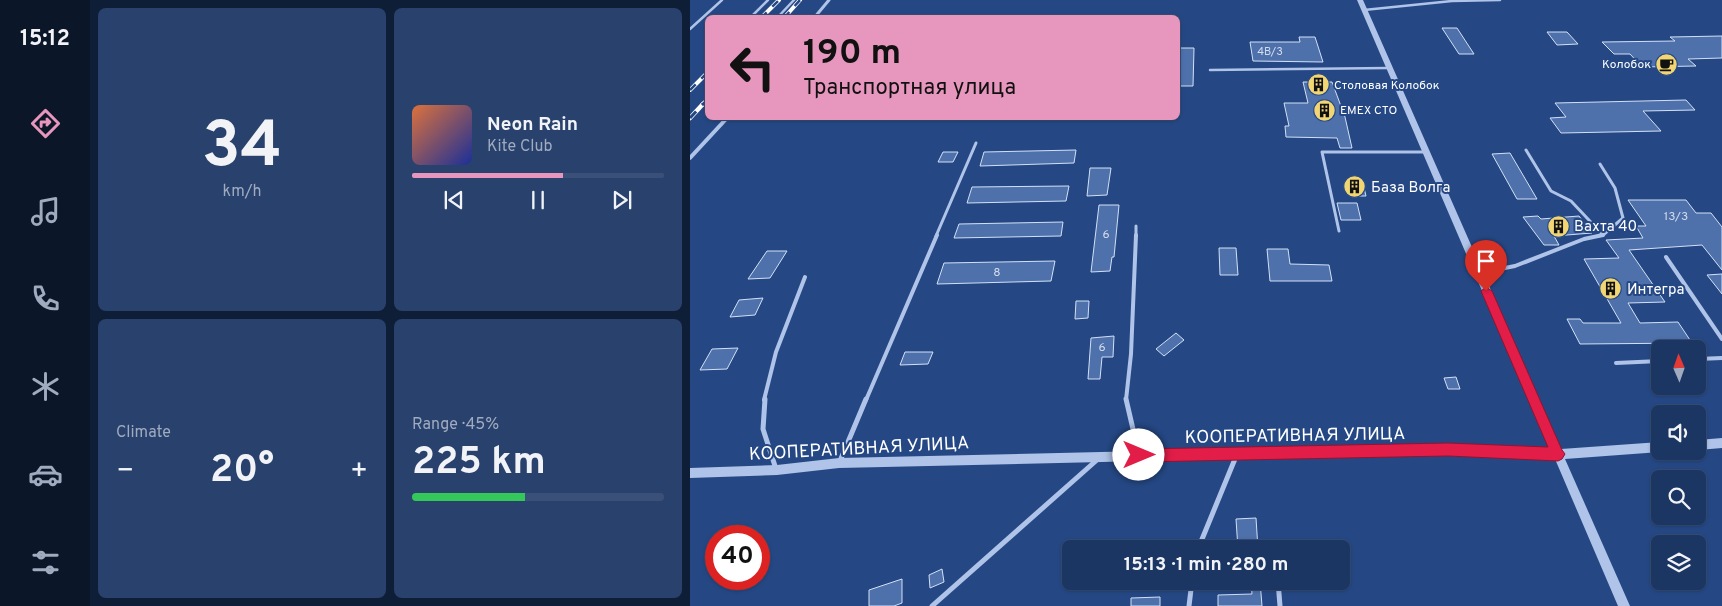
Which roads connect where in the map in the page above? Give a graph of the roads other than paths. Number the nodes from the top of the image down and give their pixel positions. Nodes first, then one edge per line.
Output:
1 (722, 0) edge
2 (768, 0) edge
3 (794, 0) edge
4 (829, 0) edge
5 (1360, 0) edge
6 (1500, 0) edge
7 (1452, 1) edge
8 (1364, 10) junction
9 (705, 15) edge
10 (705, 15) edge
11 (753, 15) edge
12 (780, 15) edge
13 (816, 15) edge
14 (690, 29) edge
15 (1389, 68) junction
16 (1210, 70) dead end
17 (725, 120) edge
18 (976, 143) dead end
19 (1526, 150) dead end
20 (1426, 152) junction
21 (690, 158) edge
22 (1600, 164) dead end
23 (1136, 226) dead end
24 (1339, 231) dead end
25 (1603, 235) junction
26 (1666, 257) dead end
27 (1479, 273) junction
28 (805, 277) dead end
29 (1722, 339) edge
30 (1722, 358) edge
31 (1706, 359) edge
32 (1651, 361) edge
33 (1616, 363) dead end
34 (1722, 443) edge
35 (1706, 444) edge
36 (1651, 448) edge
37 (1237, 454) junction
38 (1558, 454) junction
39 (1139, 455) junction
40 (1100, 458) junction
41 (839, 463) junction
42 (777, 470) junction
43 (690, 473) edge
44 (1201, 540) edge
45 (1191, 590) edge
46 (1279, 590) edge
47 (932, 606) edge
48 (1189, 606) edge
49 (1280, 606) edge
50 (1624, 606) edge

1 - 10 lane
2 - 11 lane
3 - 12 lane
4 - 13 street
5 - 8 street
6 - 7 lane
7 - 8 lane
8 - 15 street
9 - 14 lane
15 - 16 lane
15 - 20 street
17 - 21 street
18 - 41 lane
19 - 25 lane
20 - 24 lane
20 - 27 street
22 - 25 lane
23 - 39 lane
25 - 27 lane
26 - 29 lane
27 - 38 street
28 - 42 lane
30 - 31 lane
32 - 33 lane
34 - 35 street
36 - 38 street, КООПЕРАТИВНАЯ УЛИЦА
37 - 38 street, КООПЕРАТИВНАЯ УЛИЦА
37 - 39 street, КООПЕРАТИВНАЯ УЛИЦА
37 - 44 lane
38 - 50 street
39 - 40 street, КООПЕРАТИВНАЯ УЛИЦА
40 - 41 street, КООПЕРАТИВНАЯ УЛИЦА
40 - 47 lane
41 - 42 street, КООПЕРАТИВНАЯ УЛИЦА
42 - 43 street, КООПЕРАТИВНАЯ УЛИЦА
45 - 48 lane
46 - 49 lane

